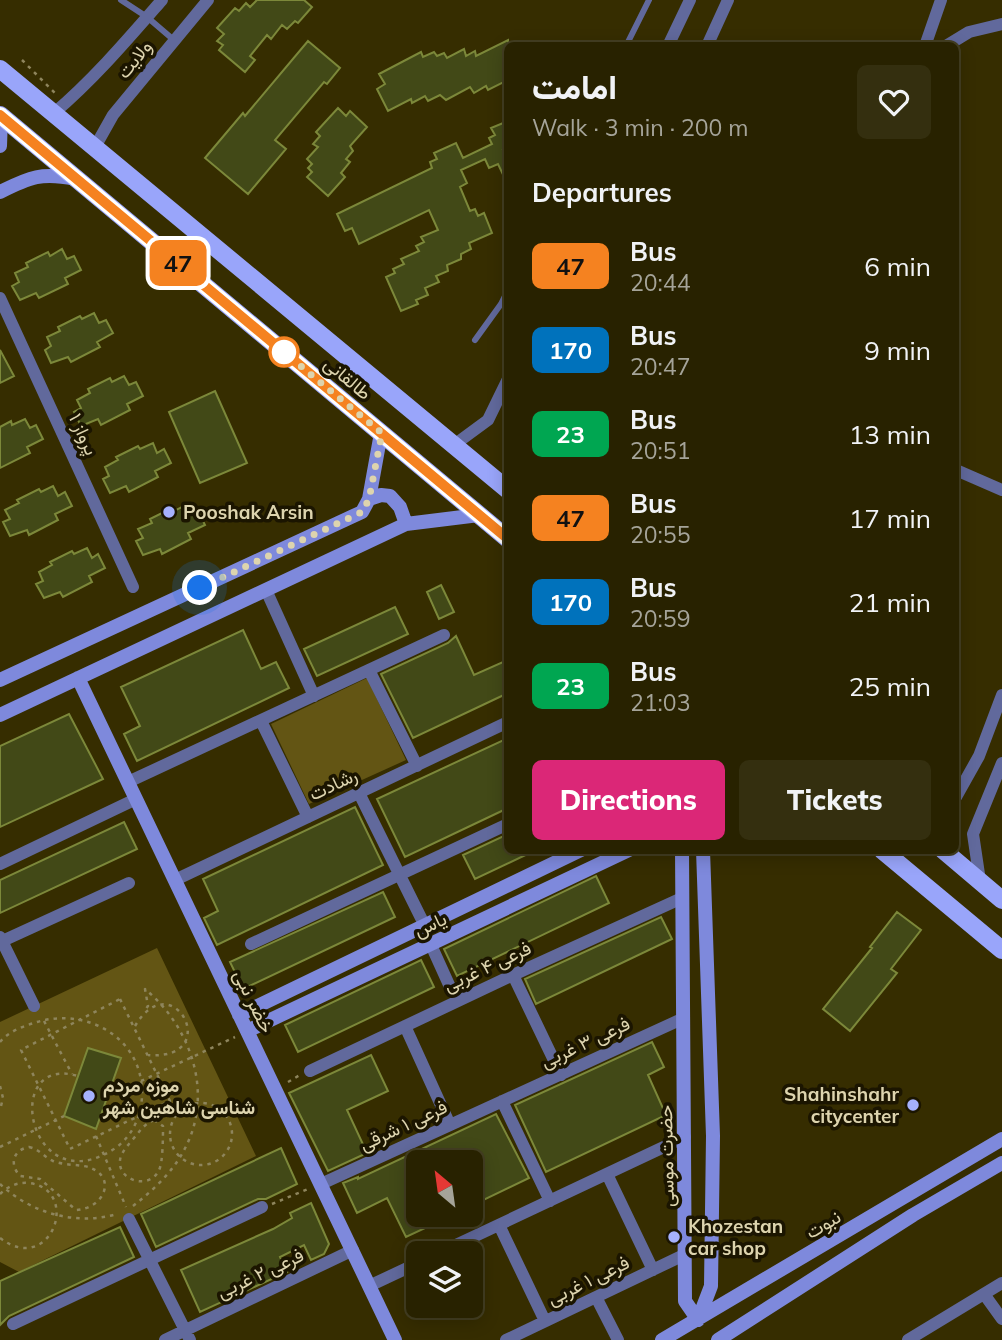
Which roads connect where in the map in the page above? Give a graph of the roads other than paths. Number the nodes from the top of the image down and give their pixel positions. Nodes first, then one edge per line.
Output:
1 (121, 0) edge
2 (162, 0) edge
3 (208, 0) edge
4 (649, 0) edge
5 (690, 0) edge
6 (728, 0) edge
7 (941, 0) edge
8 (147, 17) junction
9 (1002, 24) edge
10 (175, 41) junction
11 (628, 42) edge
12 (670, 42) edge
13 (709, 42) edge
14 (926, 42) edge
15 (953, 42) edge
16 (0, 69) edge
17 (60, 108) junction
18 (1, 115) edge
19 (0, 146) edge
20 (95, 146) junction
21 (78, 180) junction
22 (0, 192) edge
23 (0, 298) edge
24 (504, 298) edge
25 (475, 340) dead end
26 (504, 387) edge
27 (382, 433) junction
28 (454, 445) junction
29 (959, 471) edge
30 (504, 487) edge
31 (1002, 490) edge
32 (369, 499) junction
33 (479, 515) junction
34 (406, 524) junction
35 (504, 536) edge
36 (133, 587) dead end
37 (266, 590) junction
38 (444, 635) dead end
39 (369, 670) junction
40 (78, 678) junction
41 (0, 680) edge
42 (1002, 695) edge
43 (314, 696) junction
44 (0, 715) edge
45 (261, 721) junction
46 (504, 724) edge
47 (1002, 763) edge
48 (417, 766) junction
49 (128, 782) junction
50 (959, 792) edge
51 (359, 793) junction
52 (136, 799) junction
53 (308, 817) junction
54 (504, 826) edge
55 (573, 854) edge
56 (621, 854) edge
57 (682, 854) edge
58 (703, 854) edge
59 (888, 854) edge
60 (948, 854) edge
61 (0, 864) edge
62 (400, 875) junction
63 (175, 880) junction
64 (980, 881) junction
65 (129, 883) dead end
66 (682, 898) junction
67 (1002, 900) edge
68 (425, 926) junction
69 (1, 940) edge
70 (998, 940) edge
71 (251, 944) dead end
72 (431, 945) junction
73 (513, 975) junction
74 (450, 987) dead end
75 (34, 1006) dead end
76 (239, 1015) junction
77 (684, 1018) junction
78 (405, 1026) junction
79 (247, 1031) junction
80 (310, 1071) road end
81 (561, 1074) junction
82 (502, 1101) junction
83 (450, 1125) junction
84 (685, 1137) junction
85 (1002, 1139) edge
86 (1002, 1163) edge
87 (607, 1174) junction
88 (321, 1184) junction
89 (550, 1200) junction
90 (262, 1208) road end
91 (128, 1214) road end
92 (499, 1225) junction
93 (465, 1241) edge
94 (352, 1250) junction
95 (686, 1254) junction
96 (150, 1262) junction
97 (406, 1269) edge
98 (653, 1270) junction
99 (1002, 1283) edge
100 (369, 1286) junction
101 (984, 1294) junction
102 (596, 1297) junction
103 (1002, 1319) edge
104 (698, 1320) junction
105 (545, 1321) junction
106 (13, 1324) dead end
107 (187, 1335) edge
108 (164, 1340) edge
109 (395, 1340) edge
110 (506, 1340) edge
111 (618, 1340) edge
112 (662, 1340) edge
113 (718, 1340) edge
114 (908, 1340) edge

1 - 8 lane
2 - 8 street, ولایت
3 - 10 street, ولایت
4 - 11 lane
5 - 12 street
6 - 13 street
7 - 14 street
8 - 10 lane
8 - 17 street, ولایت
9 - 15 street
10 - 20 street, ولایت
16 - 17 main road, طالقانی
17 - 20 main road, طالقانی
18 - 19 street
18 - 21 main road, طالقانی
20 - 28 main road, طالقانی
21 - 22 street
21 - 27 main road, طالقانی
23 - 36 street, پرواز ۱
24 - 25 lane
26 - 28 street
27 - 32 street
27 - 33 main road, طالقانی
28 - 30 main road, طالقانی
29 - 31 street
32 - 34 street
32 - 41 street
33 - 34 street
33 - 35 main road, طالقانی
34 - 37 street
37 - 40 street
37 - 43 street
38 - 39 street
39 - 43 street
39 - 48 street
40 - 44 street
40 - 49 street, خضر نبی
42 - 50 street
43 - 45 street
45 - 49 street
45 - 53 street
46 - 48 street, رشادت
47 - 64 street
48 - 51 street, رشادت
49 - 52 street, خضر نبی
51 - 53 street, رشادت
51 - 62 street
52 - 61 street
52 - 63 street, خضر نبی
53 - 63 street, رشادت
54 - 62 street
55 - 68 street, یاس
56 - 72 street, یاس
57 - 66 street, حضرت موسی
58 - 104 street
59 - 70 main road
60 - 64 main road
62 - 68 street
62 - 71 street
63 - 76 street, خضر نبی
64 - 67 main road
65 - 69 street
66 - 73 street, فرعی ۴ غربی
66 - 77 street, حضرت موسی
68 - 76 street, یاس
69 - 75 street
72 - 74 street
72 - 79 street, یاس
73 - 78 street, فرعی ۴ غربی
73 - 81 street
76 - 79 street, خضر نبی
77 - 81 street, فرعی ۳ غربی
77 - 84 street, حضرت موسی
78 - 80 street, فرعی ۴ غربی
78 - 83 street
79 - 88 street, خضر نبی
81 - 82 street, فرعی ۳ غربی
82 - 83 street, فرعی ۱ شرقی
82 - 89 street
83 - 88 street, فرعی ۱ شرقی
84 - 87 street
84 - 95 street, حضرت موسی
85 - 104 street, نبوت
86 - 113 street
87 - 89 street
87 - 98 street
88 - 94 street, خضر نبی
89 - 92 street
90 - 96 street
91 - 96 street
92 - 93 street
92 - 105 street
94 - 100 street, خضر نبی
94 - 107 street, فرعی ۲ غربی
95 - 98 street, فرعی ۱ غربی
95 - 104 street, حضرت موسی
96 - 106 street
96 - 107 street
97 - 100 street
98 - 102 street, فرعی ۱ غربی
99 - 101 street
100 - 109 street, خضر نبی
101 - 103 street
101 - 114 street
102 - 105 street, فرعی ۱ غربی
102 - 111 street
104 - 112 street, نبوت
105 - 110 street, فرعی ۱ غربی
107 - 108 street, فرعی ۲ غربی

